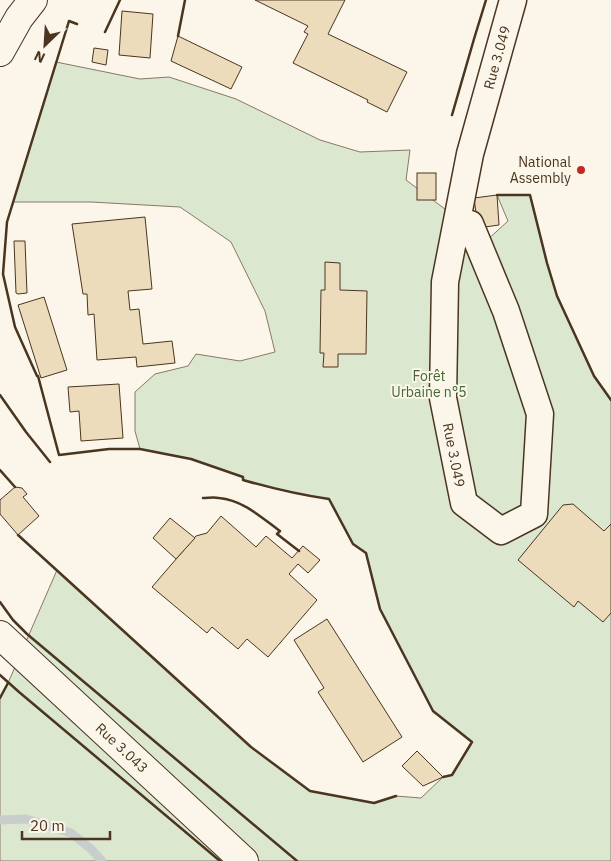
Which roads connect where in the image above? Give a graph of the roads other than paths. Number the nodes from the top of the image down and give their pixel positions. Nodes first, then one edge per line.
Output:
1 (33, 0) edge
2 (513, 0) edge
3 (0, 52) edge
4 (470, 224) dead end
5 (0, 636) edge
6 (244, 861) edge

1 - 3 street
2 - 4 street, Rue 3.049
5 - 6 street, Rue 3.043

